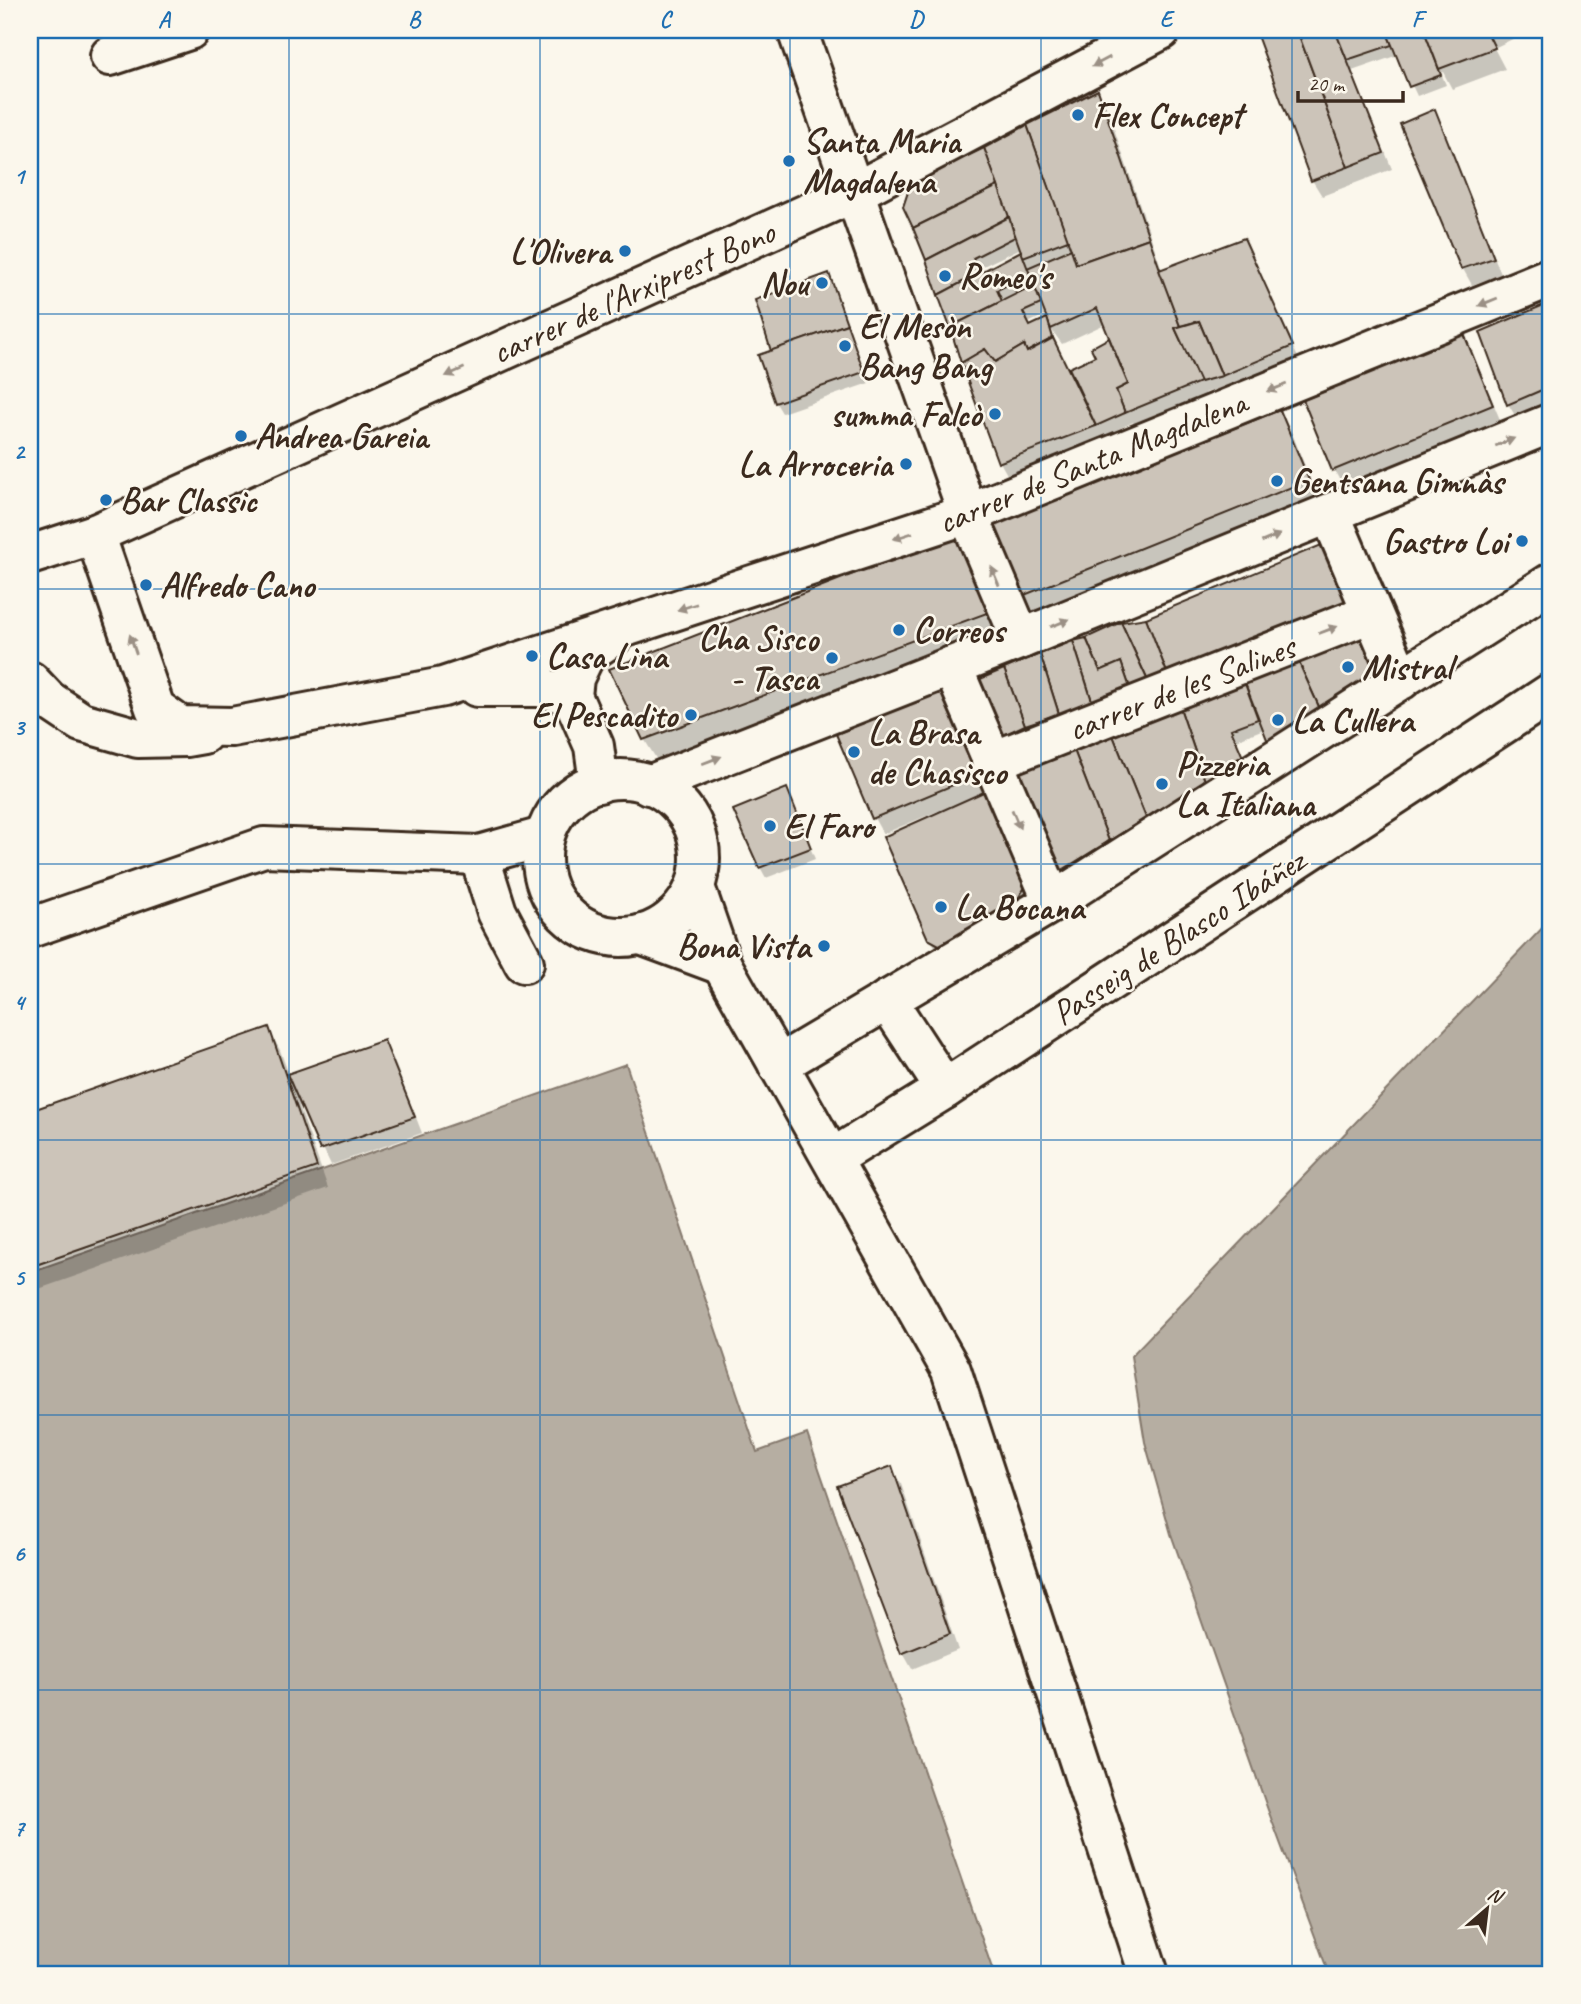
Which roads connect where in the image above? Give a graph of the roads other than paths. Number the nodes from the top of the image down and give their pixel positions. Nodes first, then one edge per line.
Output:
1 (190, 30) edge
2 (797, 30) edge
3 (1161, 30) edge
4 (110, 56) dead end
5 (853, 193) junction
6 (1551, 276) edge
7 (1551, 423) edge
8 (968, 514) junction
9 (1329, 514) junction
10 (95, 534) junction
11 (30, 555) edge
12 (1551, 583) edge
13 (1371, 613) junction
14 (626, 628) junction
15 (1021, 639) junction
16 (951, 666) junction
17 (1401, 680) junction
18 (30, 681) edge
19 (443, 687) junction
20 (1551, 693) edge
21 (151, 695) junction
22 (572, 696) junction
23 (81, 722) junction
24 (232, 727) junction
25 (991, 762) junction
26 (599, 783) junction
27 (649, 785) junction
28 (543, 837) junction
29 (479, 855) junction
30 (543, 879) junction
31 (695, 887) junction
32 (1048, 892) junction
33 (30, 928) edge
34 (641, 935) junction
35 (524, 963) dead end
36 (722, 965) junction
37 (887, 1000) junction
38 (778, 1065) junction
39 (945, 1089) junction
40 (833, 1158) junction
41 (1149, 1974) edge

1 - 4 street
2 - 5 street
3 -> 5 street, carrer de l'Arxiprest Bono
5 - 8 street
5 -> 10 street, carrer de l'Arxiprest Bono
6 -> 8 street, carrer de Santa Magdalena
9 -> 7 street
8 -> 14 street, carrer de Santa Magdalena
15 -> 8 street
9 - 13 street
15 -> 9 street
10 - 11 street, carrer de l'Arxiprest Bono
21 -> 10 street
12 - 17 street
13 - 17 street
25 -> 13 street, carrer de les Salines
14 - 19 street, carrer de Santa Magdalena
14 - 22 street, carrer de Santa Magdalena
15 - 16 street
16 - 25 street
27 -> 16 street
17 - 32 street
18 - 23 street
19 - 22 street, carrer de Santa Magdalena
19 - 24 street, carrer de Santa Magdalena
20 - 39 street, Passeig de Blasco Ibáñez
21 - 23 street
21 - 24 street, carrer de Santa Magdalena
22 - 26 street
23 - 24 street
25 -> 32 street
26 - 27 street
26 - 28 street
27 - 31 street
28 - 29 street
28 - 30 street
29 - 30 street
29 - 33 street
29 - 35 street
30 - 34 street
31 - 34 street
31 - 36 street
32 - 37 street
34 - 36 street
36 - 38 street
37 - 38 street
37 - 39 street
38 - 40 street
39 - 40 street, Passeig de Blasco Ibáñez
40 - 41 street

